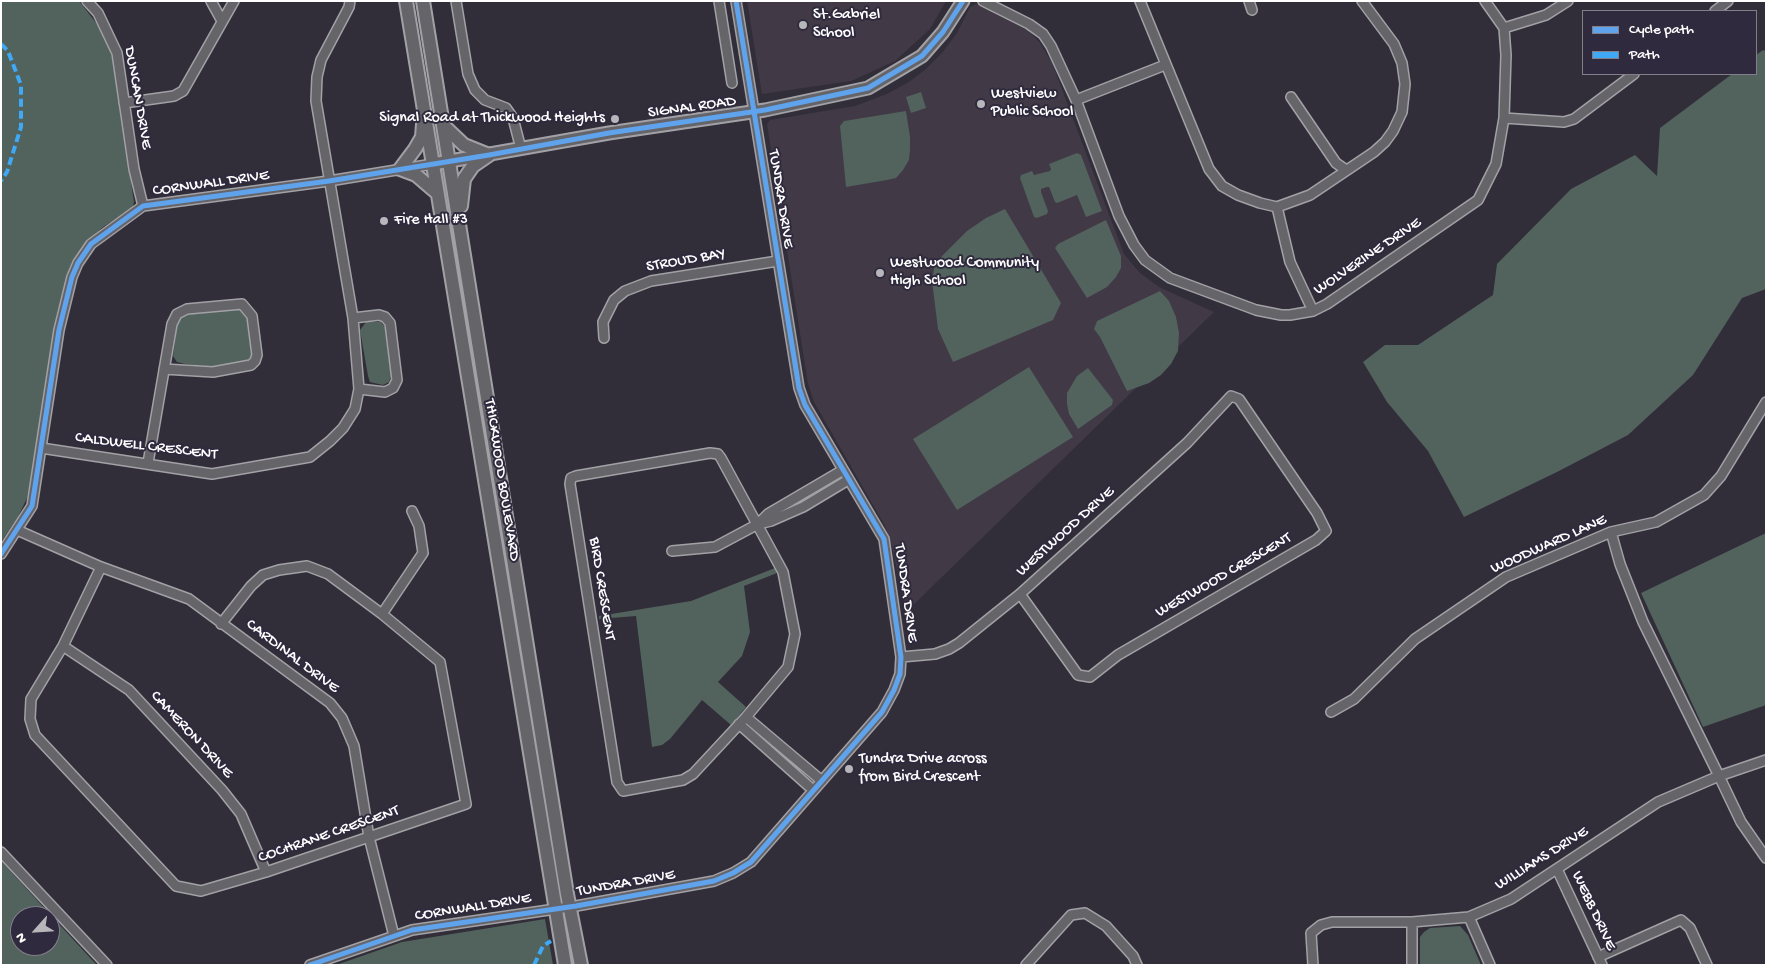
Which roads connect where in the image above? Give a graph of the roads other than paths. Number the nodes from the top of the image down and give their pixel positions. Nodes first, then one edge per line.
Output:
1 (87, 1) edge
2 (211, 1) edge
3 (234, 1) edge
4 (350, 1) edge
5 (406, 1) edge
6 (423, 1) edge
7 (456, 1) edge
8 (719, 1) edge
9 (736, 1) edge
10 (963, 1) edge
11 (983, 1) edge
12 (1140, 1) edge
13 (1362, 1) edge
14 (1485, 1) edge
15 (1568, 1) edge
16 (1728, 1) edge
17 (1716, 10) edge
18 (222, 21) junction
19 (1504, 28) junction
20 (740, 30) junction
21 (724, 32) junction
22 (1165, 65) junction
23 (1633, 75) edge
24 (732, 83) dead end
25 (1291, 97) dead end
26 (1076, 100) junction
27 (124, 103) junction
28 (424, 110) junction
29 (754, 112) junction
30 (1504, 118) junction
31 (444, 125) junction
32 (520, 149) junction
33 (489, 155) junction
34 (449, 161) junction
35 (433, 164) junction
36 (400, 169) junction
37 (1346, 170) junction
38 (329, 181) junction
39 (437, 193) junction
40 (143, 206) junction
41 (1277, 207) junction
42 (459, 223) junction
43 (778, 261) junction
44 (1313, 310) junction
45 (353, 318) junction
46 (604, 338) dead end
47 (164, 369) junction
48 (359, 389) junction
49 (1231, 396) joint
50 (1766, 402) edge
51 (41, 448) junction
52 (148, 463) junction
53 (843, 470) junction
54 (848, 480) junction
55 (796, 498) junction
56 (802, 507) junction
57 (412, 511) dead end
58 (758, 524) junction
59 (17, 530) junction
60 (1611, 532) junction
61 (672, 551) dead end
62 (1, 554) edge
63 (101, 567) junction
64 (1020, 594) junction
65 (382, 614) junction
66 (221, 624) junction
67 (63, 646) junction
68 (902, 657) junction
69 (1331, 712) dead end
70 (746, 717) junction
71 (739, 724) junction
72 (783, 748) junction
73 (775, 757) junction
74 (1766, 760) edge
75 (1719, 776) junction
76 (822, 781) junction
77 (813, 790) junction
78 (369, 837) junction
79 (1, 852) edge
80 (1766, 858) edge
81 (1557, 869) junction
82 (266, 872) junction
83 (569, 907) junction
84 (555, 908) junction
85 (1469, 917) junction
86 (1412, 922) junction
87 (394, 936) junction
88 (1600, 961) edge
89 (107, 965) edge
90 (310, 965) edge
91 (565, 965) edge
92 (580, 965) edge
93 (1026, 965) edge
94 (1137, 965) edge
95 (1313, 965) edge
96 (1412, 965) edge
97 (1490, 965) edge
98 (1707, 965) edge

1 - 27 street, DUNCAN DRIVE
2 - 18 street
3 - 18 street
4 - 38 street, CALDWELL CRESCENT
5 - 28 main road, THICKWOOD BOULEVARD
6 - 31 main road, THICKWOOD BOULEVARD
7 - 32 street
8 - 21 street, SIGNAL ROAD
9 - 20 street, TUNDRA DRIVE
10 - 29 street, SIGNAL ROAD
11 - 26 street, WOLVERINE DRIVE
12 - 22 street
13 - 37 street
14 - 19 street
15 - 19 street
16 - 17 street
18 - 27 street
19 - 30 street, WOLVERINE DRIVE
20 - 21 street
20 - 29 street, TUNDRA DRIVE
21 - 24 street, SIGNAL ROAD
22 - 26 street
22 - 41 street
23 - 30 street
25 - 37 street
26 - 44 street, WOLVERINE DRIVE
27 - 40 street, DUNCAN DRIVE
28 - 35 main road, THICKWOOD BOULEVARD
28 - 36 main road
29 - 32 street, SIGNAL ROAD
29 - 43 street, TUNDRA DRIVE
30 - 44 street, WOLVERINE DRIVE
31 - 33 main road
31 - 34 main road, THICKWOOD BOULEVARD
32 - 33 street, SIGNAL ROAD
33 - 34 street, SIGNAL ROAD
33 - 42 main road
34 - 35 street, SIGNAL ROAD
34 - 42 main road, THICKWOOD BOULEVARD
35 - 36 street, CORNWALL DRIVE
35 - 39 main road, THICKWOOD BOULEVARD
36 - 38 street, CORNWALL DRIVE
36 - 39 main road
37 - 41 street
38 - 40 street, CORNWALL DRIVE
38 - 45 street, CALDWELL CRESCENT
39 - 84 main road, THICKWOOD BOULEVARD
40 - 51 street, CORNWALL DRIVE
41 - 44 street
42 - 83 main road, THICKWOOD BOULEVARD
43 - 46 street, STROUD BAY
43 - 53 street, TUNDRA DRIVE
45 - 48 street, CALDWELL CRESCENT
45 - 48 street
47 - 47 street
47 - 52 street
48 - 52 street, CALDWELL CRESCENT
49 - 64 street, WESTWOOD DRIVE
49 - 64 street, WESTWOOD CRESCENT
50 - 60 street, WOODWARD LANE
51 - 52 street, CALDWELL CRESCENT
51 - 59 street, CORNWALL DRIVE
53 - 54 street, TUNDRA DRIVE
53 - 55 street
54 - 56 street
54 - 68 street, TUNDRA DRIVE
55 - 56 street
55 - 58 street
56 - 58 street
57 - 65 street
58 - 61 street
58 - 70 street, BIRD CRESCENT
58 - 71 street, BIRD CRESCENT
59 - 62 street, CORNWALL DRIVE
59 - 63 street, CARDINAL DRIVE
60 - 69 street, WOODWARD LANE
60 - 75 street
63 - 66 street, CARDINAL DRIVE
63 - 67 street, COCHRANE CRESCENT
64 - 68 street, WESTWOOD DRIVE
65 - 66 street, COCHRANE CRESCENT
65 - 78 street, COCHRANE CRESCENT
66 - 78 street, CARDINAL DRIVE
67 - 82 street, CAMERON DRIVE
67 - 82 street, COCHRANE CRESCENT
68 - 76 street, TUNDRA DRIVE
70 - 71 street, BIRD CRESCENT
70 - 72 street
71 - 73 street
72 - 73 street
72 - 76 street
73 - 77 street
74 - 75 street, WILLIAMS DRIVE
75 - 80 street
75 - 81 street, WILLIAMS DRIVE
76 - 77 street, TUNDRA DRIVE
77 - 83 street, TUNDRA DRIVE
78 - 82 street, COCHRANE CRESCENT
78 - 87 street, CARDINAL DRIVE
79 - 89 street
81 - 85 street, WILLIAMS DRIVE
81 - 88 street, WEBB DRIVE
83 - 84 street, TUNDRA DRIVE
83 - 92 main road, THICKWOOD BOULEVARD
84 - 87 street, CORNWALL DRIVE
84 - 91 main road, THICKWOOD BOULEVARD
85 - 86 street, WILLIAMS DRIVE
85 - 97 street
86 - 95 street, WILLIAMS DRIVE
86 - 96 street
87 - 90 street, CORNWALL DRIVE
88 - 98 street
93 - 94 street

